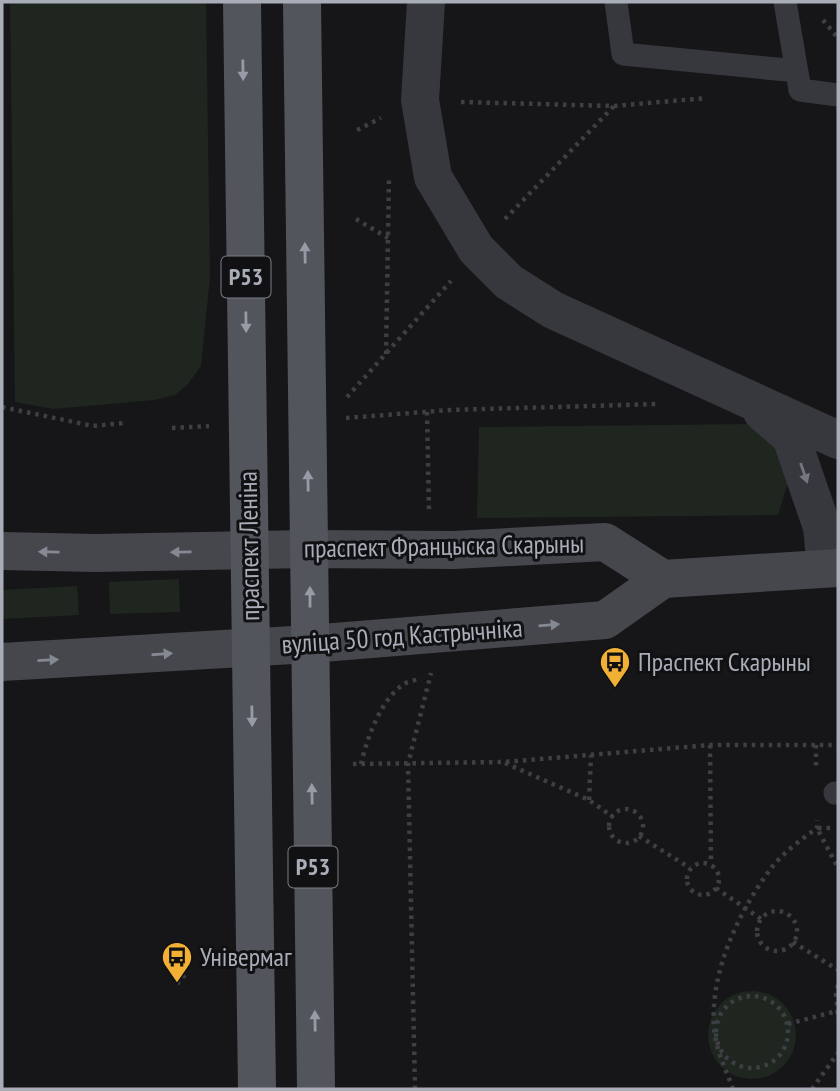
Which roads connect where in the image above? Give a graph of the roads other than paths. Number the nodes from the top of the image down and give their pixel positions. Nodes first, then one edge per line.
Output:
1 (242, 2) edge
2 (302, 2) edge
3 (426, 2) edge
4 (616, 2) edge
5 (785, 2) edge
6 (797, 71) junction
7 (838, 95) edge
8 (750, 402) junction
9 (838, 440) edge
10 (309, 549) junction
11 (2, 551) edge
12 (249, 551) junction
13 (832, 568) edge
14 (663, 579) junction
15 (310, 644) junction
16 (251, 648) junction
17 (2, 662) edge
18 (257, 1089) edge
19 (316, 1089) edge

1 -> 12 main road, праспект Леніна / Р53
10 -> 2 main road, Р53
3 - 8 street
4 - 6 lane
5 - 6 lane
6 - 7 lane
8 - 9 street
8 -> 13 street
10 - 12 main road, праспект Францыска Скарыны
10 - 14 main road, праспект Францыска Скарыны
15 -> 10 main road, Р53
12 -> 11 main road
12 - 16 main road, праспект Леніна / Р53
13 - 14 main road
15 -> 14 main road, вуліца 50 год Кастрычніка
15 - 16 main road, вуліца 50 год Кастрычніка
19 -> 15 main road, Р53
17 -> 16 main road, вуліца 50 год Кастрычніка
16 -> 18 main road, праспект Леніна / Р53

